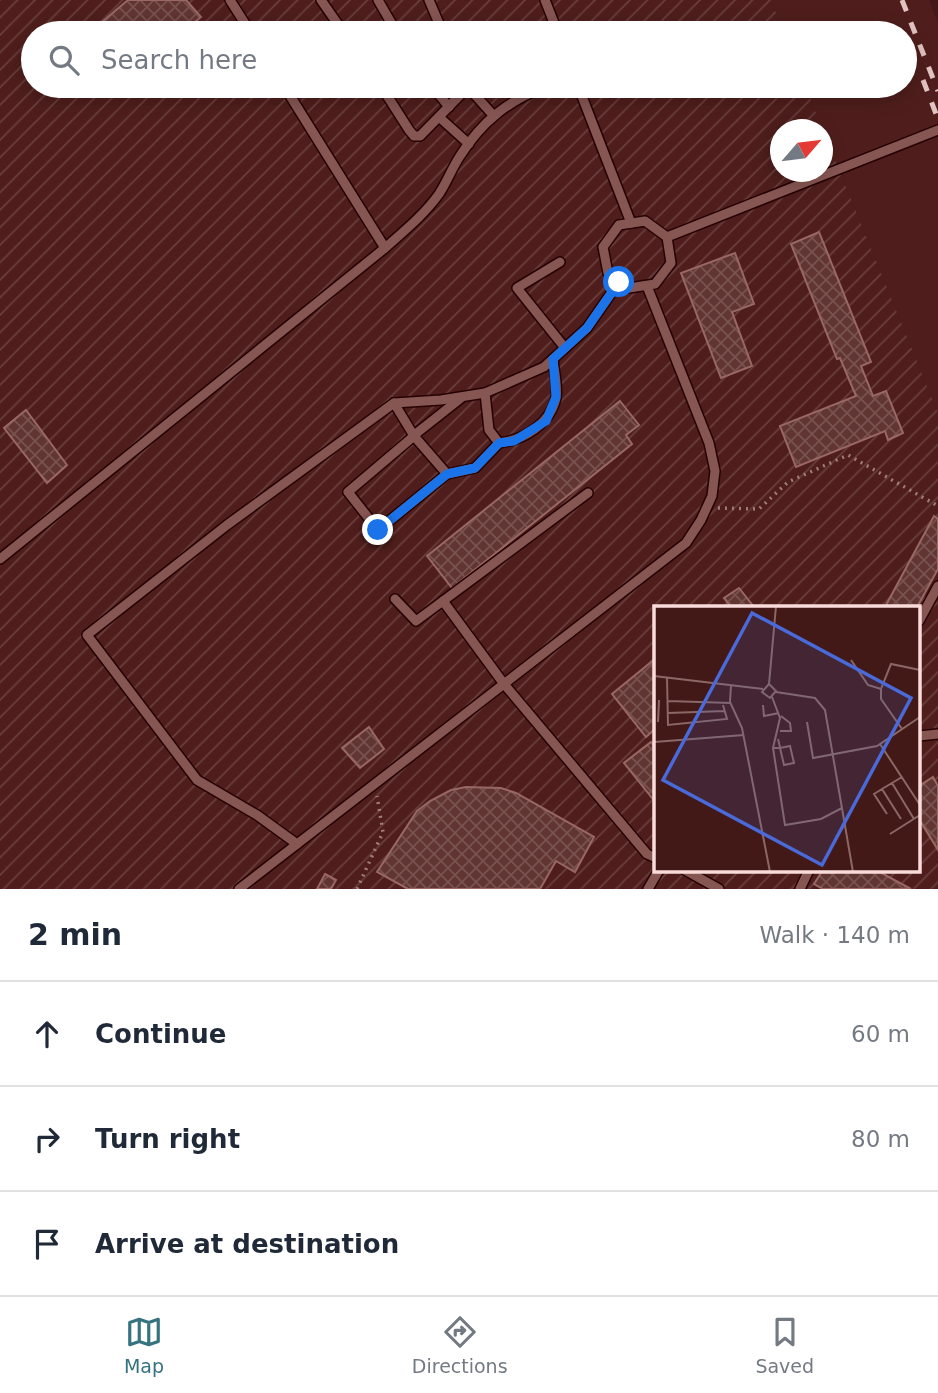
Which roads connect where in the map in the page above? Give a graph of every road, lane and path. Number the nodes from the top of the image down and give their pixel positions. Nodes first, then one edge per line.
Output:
1 (230, 0) edge
2 (321, 0) edge
3 (378, 0) edge
4 (429, 0) edge
5 (545, 0) edge
6 (243, 21) edge
7 (336, 21) edge
8 (390, 21) edge
9 (438, 21) edge
10 (553, 21) edge
11 (291, 98) edge
12 (389, 98) edge
13 (442, 98) edge
14 (457, 98) edge
15 (480, 98) edge
16 (520, 98) edge
17 (583, 98) edge
18 (449, 107) junction
19 (496, 113) junction
20 (439, 117) junction
21 (938, 130) edge
22 (469, 144) junction
23 (631, 223) junction
24 (667, 237) junction
25 (385, 248) junction
26 (560, 262) dead end
27 (619, 282) junction
28 (647, 286) junction
29 (565, 348) junction
30 (553, 359) junction
31 (485, 393) junction
32 (462, 397) junction
33 (394, 403) junction
34 (414, 436) junction
35 (499, 443) junction
36 (447, 474) junction
37 (588, 493) dead end
38 (938, 506) edge
39 (707, 507) junction
40 (0, 558) edge
41 (938, 586) edge
42 (395, 599) dead end
43 (443, 601) junction
44 (920, 619) edge
45 (504, 684) junction
46 (938, 734) edge
47 (920, 736) edge
48 (376, 783) junction
49 (297, 844) junction
50 (654, 857) edge
51 (658, 872) edge
52 (689, 872) edge
53 (808, 872) edge
54 (239, 889) edge
55 (357, 889) edge
56 (648, 889) edge
57 (719, 889) edge
58 (800, 889) edge

1 - 6 lane
2 - 7 lane
3 - 8 lane
4 - 9 lane
5 - 10 lane
11 - 25 lane
12 - 20 lane
13 - 18 lane
14 - 18 lane
15 - 19 lane
16 - 19 lane
17 - 23 lane
18 - 20 lane
19 - 22 lane
20 - 22 lane
21 - 24 lane
22 - 25 lane
23 - 24 lane
23 - 27 lane
24 - 28 lane
25 - 40 lane
26 - 29 lane
27 - 28 lane
27 - 29 lane
28 - 39 lane
29 - 30 lane
30 - 31 lane
30 - 35 lane
31 - 32 lane
31 - 35 lane
32 - 33 lane
32 - 34 lane
33 - 34 lane
33 - 49 lane
34 - 36 lane
34 - 36 lane
35 - 36 lane
37 - 43 lane
38 - 39 path
39 - 45 lane
41 - 44 lane
42 - 43 lane
43 - 45 lane
45 - 48 lane
45 - 50 lane
46 - 47 lane
48 - 49 lane
48 - 55 path
49 - 54 lane
51 - 56 lane
52 - 57 lane
53 - 58 lane

